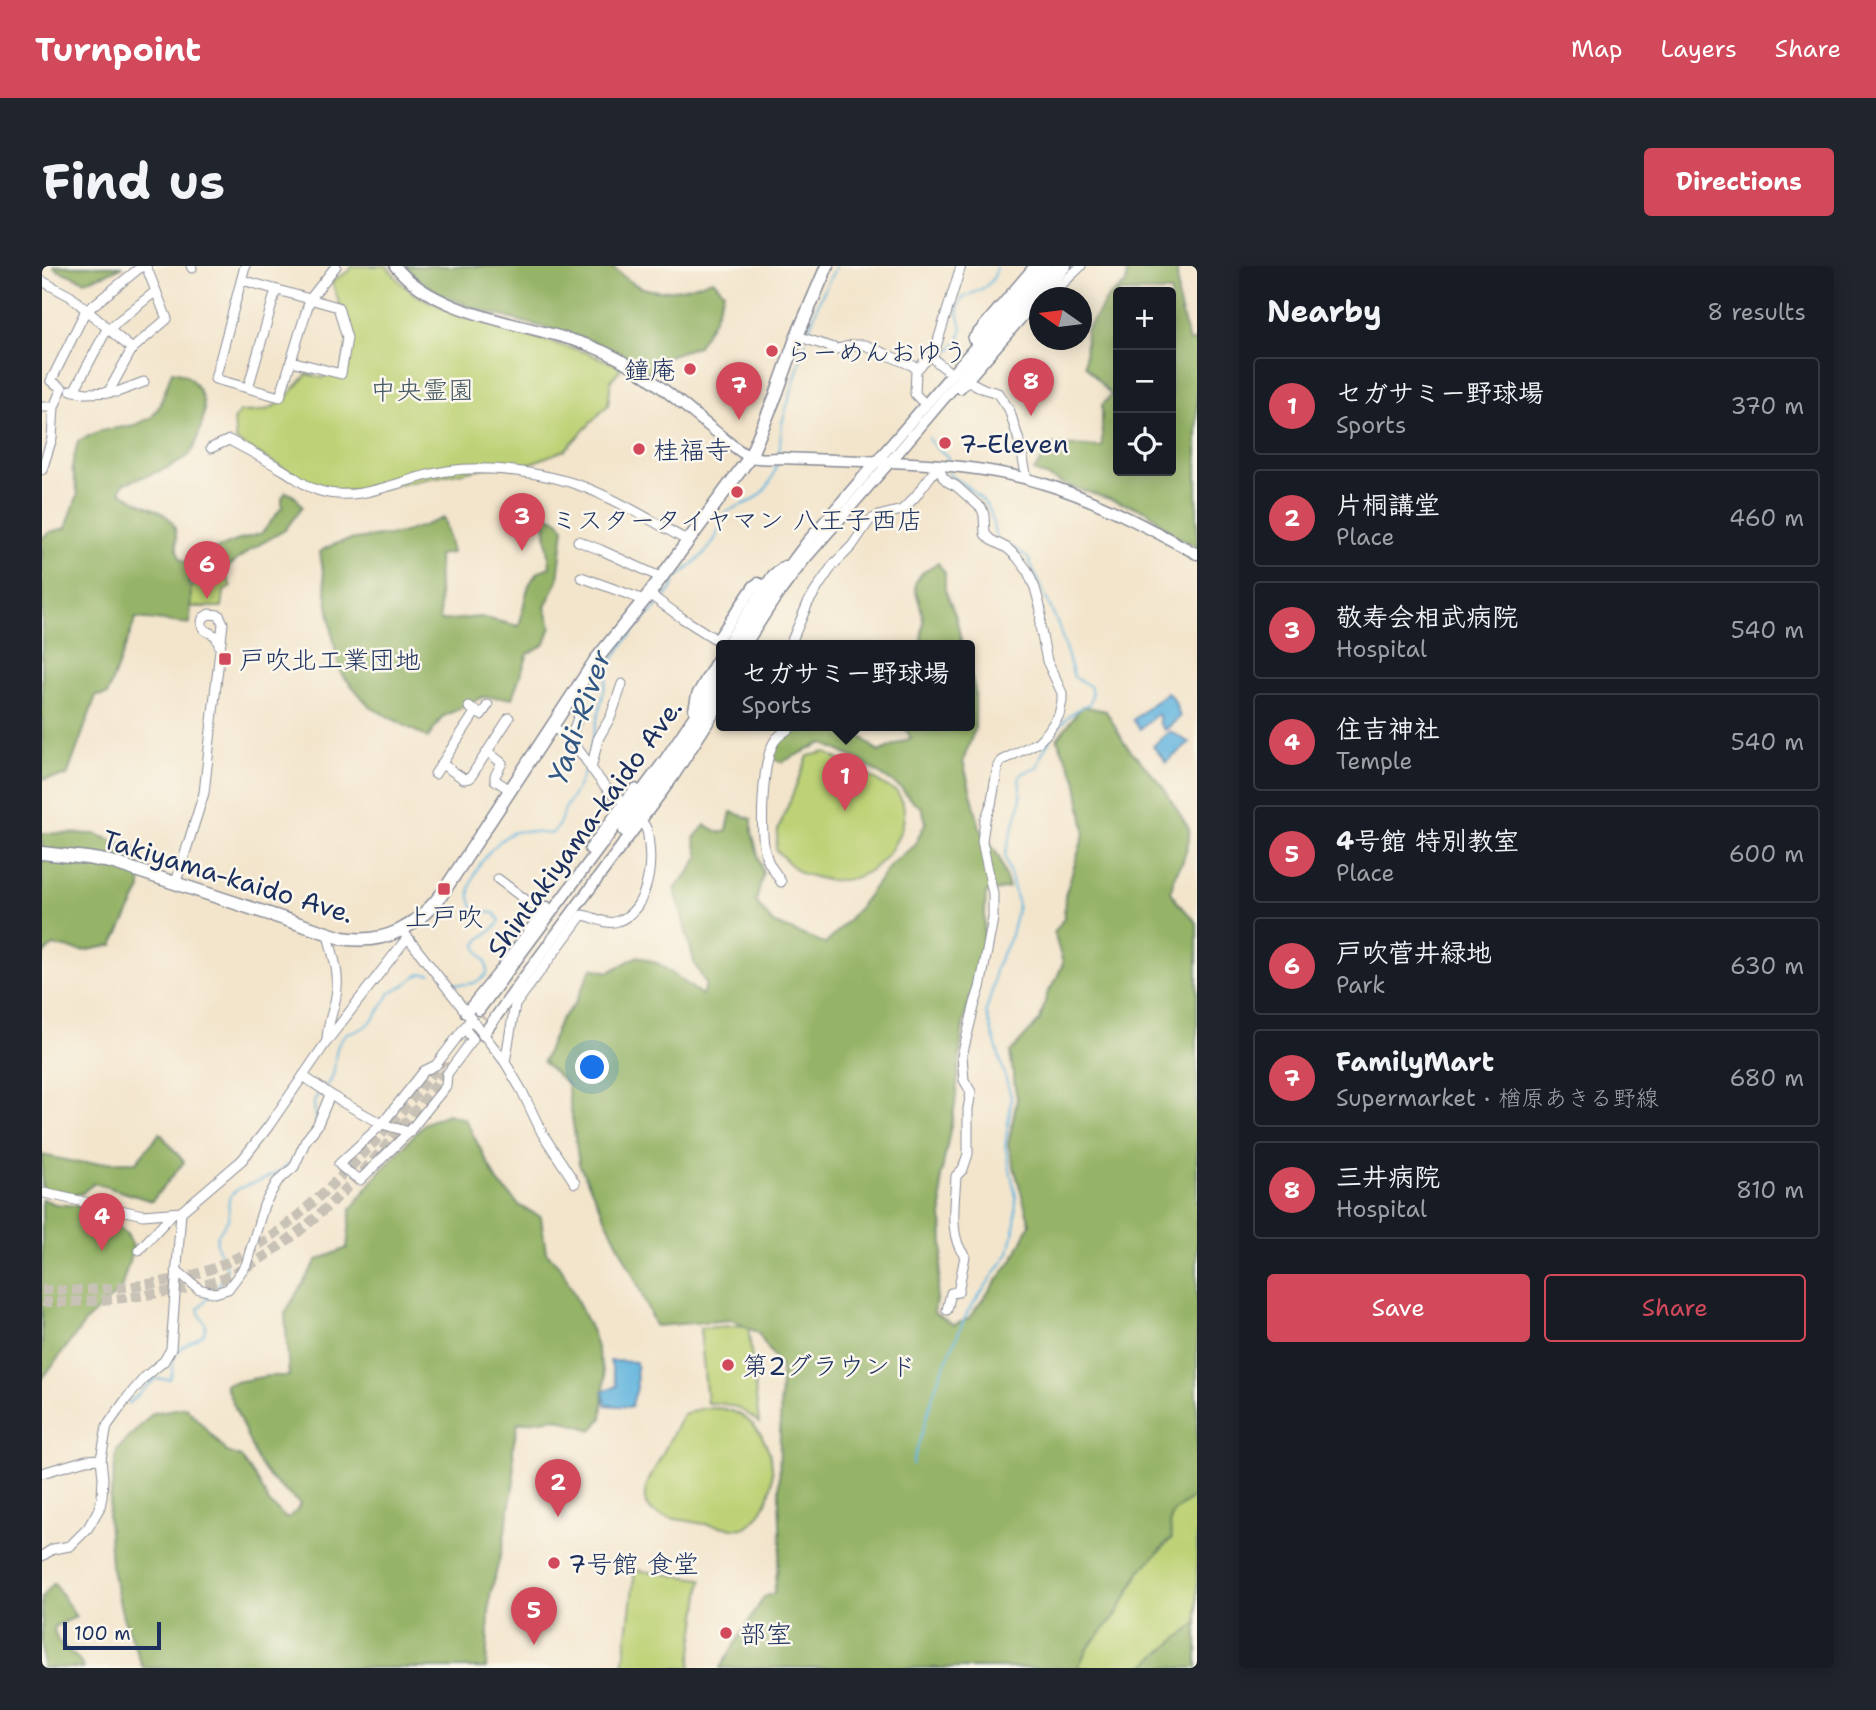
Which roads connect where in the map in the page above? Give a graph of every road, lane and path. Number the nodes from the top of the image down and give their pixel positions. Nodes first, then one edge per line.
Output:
1 (144, 266) edge
2 (245, 266) edge
3 (336, 266) edge
4 (395, 266) edge
5 (827, 266) edge
6 (961, 266) edge
7 (1035, 266) edge
8 (1045, 266) edge
9 (1056, 266) edge
10 (1066, 266) edge
11 (1081, 266) edge
12 (242, 280) junction
13 (42, 281) edge
14 (1049, 285) junction
15 (276, 290) junction
16 (156, 291) junction
17 (310, 299) junction
18 (87, 310) junction
19 (109, 329) junction
20 (799, 336) junction
21 (132, 349) junction
22 (935, 358) junction
23 (291, 361) junction
24 (918, 368) junction
25 (947, 370) junction
26 (968, 381) junction
27 (144, 382) dead end
28 (62, 388) junction
29 (248, 388) junction
30 (74, 391) junction
31 (108, 393) junction
32 (948, 395) junction
33 (921, 400) junction
34 (42, 407) edge
35 (54, 407) junction
36 (916, 432) junction
37 (897, 439) junction
38 (211, 448) dead end
39 (750, 457) junction
40 (838, 460) junction
41 (890, 462) junction
42 (876, 463) junction
43 (923, 465) junction
44 (938, 466) junction
45 (42, 470) edge
46 (1027, 479) junction
47 (852, 489) junction
48 (578, 541) dead end
49 (688, 541) junction
50 (1197, 554) edge
51 (791, 563) junction
52 (580, 577) dead end
53 (660, 577) junction
54 (652, 599) junction
55 (726, 640) edge
56 (739, 640) edge
57 (748, 640) edge
58 (791, 640) edge
59 (716, 641) edge
60 (219, 645) dead end
61 (716, 657) edge
62 (716, 679) edge
63 (622, 684) dead end
64 (716, 694) edge
65 (488, 705) dead end
66 (716, 710) edge
67 (579, 715) dead end
68 (694, 716) junction
69 (509, 718) dead end
70 (552, 726) junction
71 (786, 731) edge
72 (570, 740) junction
73 (488, 752) junction
74 (664, 761) junction
75 (442, 764) junction
76 (588, 764) junction
77 (435, 774) dead end
78 (510, 790) junction
79 (625, 802) junction
80 (641, 821) junction
81 (42, 853) edge
82 (498, 879) dead end
83 (176, 882) junction
84 (781, 882) dead end
85 (578, 913) junction
86 (543, 914) junction
87 (328, 933) junction
88 (404, 934) junction
89 (468, 1016) junction
90 (464, 1028) junction
91 (484, 1035) junction
92 (327, 1041) junction
93 (505, 1062) junction
94 (303, 1076) junction
95 (330, 1095) junction
96 (382, 1124) junction
97 (409, 1132) junction
98 (575, 1183) dead end
99 (44, 1193) dead end
100 (177, 1212) junction
101 (139, 1250) dead end
102 (176, 1270) junction
103 (947, 1310) dead end
104 (100, 1459) junction
105 (42, 1473) edge
106 (42, 1556) edge

1 - 16 street
1 - 18 street
2 - 12 street
3 - 17 street
4 - 39 main road
5 - 20 highway, Takiyama-kaido Ave.
6 - 22 street
7 - 25 main road
8 - 37 main road
9 - 32 main road
10 - 14 main road
11 - 14 street
12 - 15 street
12 - 29 street
13 - 18 street
14 - 26 main road
15 - 17 street
15 - 29 street
16 - 19 street
16 - 21 street
17 - 23 street
17 - 23 street
18 - 19 street
18 - 28 street
19 - 21 street
19 - 30 street
20 - 24 street
20 - 39 highway, Takiyama-kaido Ave.
21 - 31 street
22 - 24 street
22 - 25 street
23 - 29 street
24 - 33 street
25 - 33 main road
26 - 32 main road
26 - 46 street
27 - 31 street
28 - 30 street
28 - 35 street
30 - 31 street
32 - 36 main road
33 - 37 main road
34 - 35 street
35 - 45 street
36 - 41 main road
36 - 43 main road
37 - 42 main road
38 - 49 street
39 - 40 main road
39 - 49 highway, Takiyama-kaido Ave.
40 - 42 main road
40 - 47 main road
41 - 42 main road
41 - 43 main road
41 - 57 main road
42 - 47 main road
43 - 44 main road
44 - 46 main road
44 - 58 street
44 - 103 street
46 - 50 main road
47 - 51 main road
48 - 53 street
49 - 53 highway, Takiyama-kaido Ave.
51 - 55 main road
51 - 56 main road
52 - 54 street
53 - 54 highway, Takiyama-kaido Ave.
54 - 59 street
54 - 70 highway, Takiyama-kaido Ave.
60 - 83 street
61 - 68 main road
62 - 68 main road, Shintakiyama-kaido Ave.
63 - 76 street
64 - 74 main road, Shintakiyama-kaido Ave.
65 - 75 street
66 - 80 main road
67 - 72 street
68 - 74 main road, Shintakiyama-kaido Ave.
69 - 73 street
70 - 72 street
70 - 78 highway, Takiyama-kaido Ave.
71 - 84 street
72 - 76 street
73 - 75 street
73 - 78 street
74 - 79 main road
75 - 77 street
76 - 79 street
78 - 88 highway, Takiyama-kaido Ave.
79 - 86 main road
80 - 85 main road
80 - 85 street
81 - 83 highway, Takiyama-kaido Ave.
82 - 86 street
83 - 87 highway, Takiyama-kaido Ave.
85 - 91 main road
85 - 93 street
86 - 89 main road
87 - 88 highway, Takiyama-kaido Ave.
87 - 92 street
88 - 89 street
88 - 92 street
89 - 90 street
89 - 91 street
90 - 96 street
90 - 97 street
91 - 93 street
92 - 94 street
93 - 98 street
94 - 95 street
94 - 100 street
95 - 96 street
95 - 102 street
96 - 97 street
96 - 97 street
99 - 100 street
100 - 101 street
100 - 102 street
102 - 104 street
104 - 105 street
104 - 106 street

